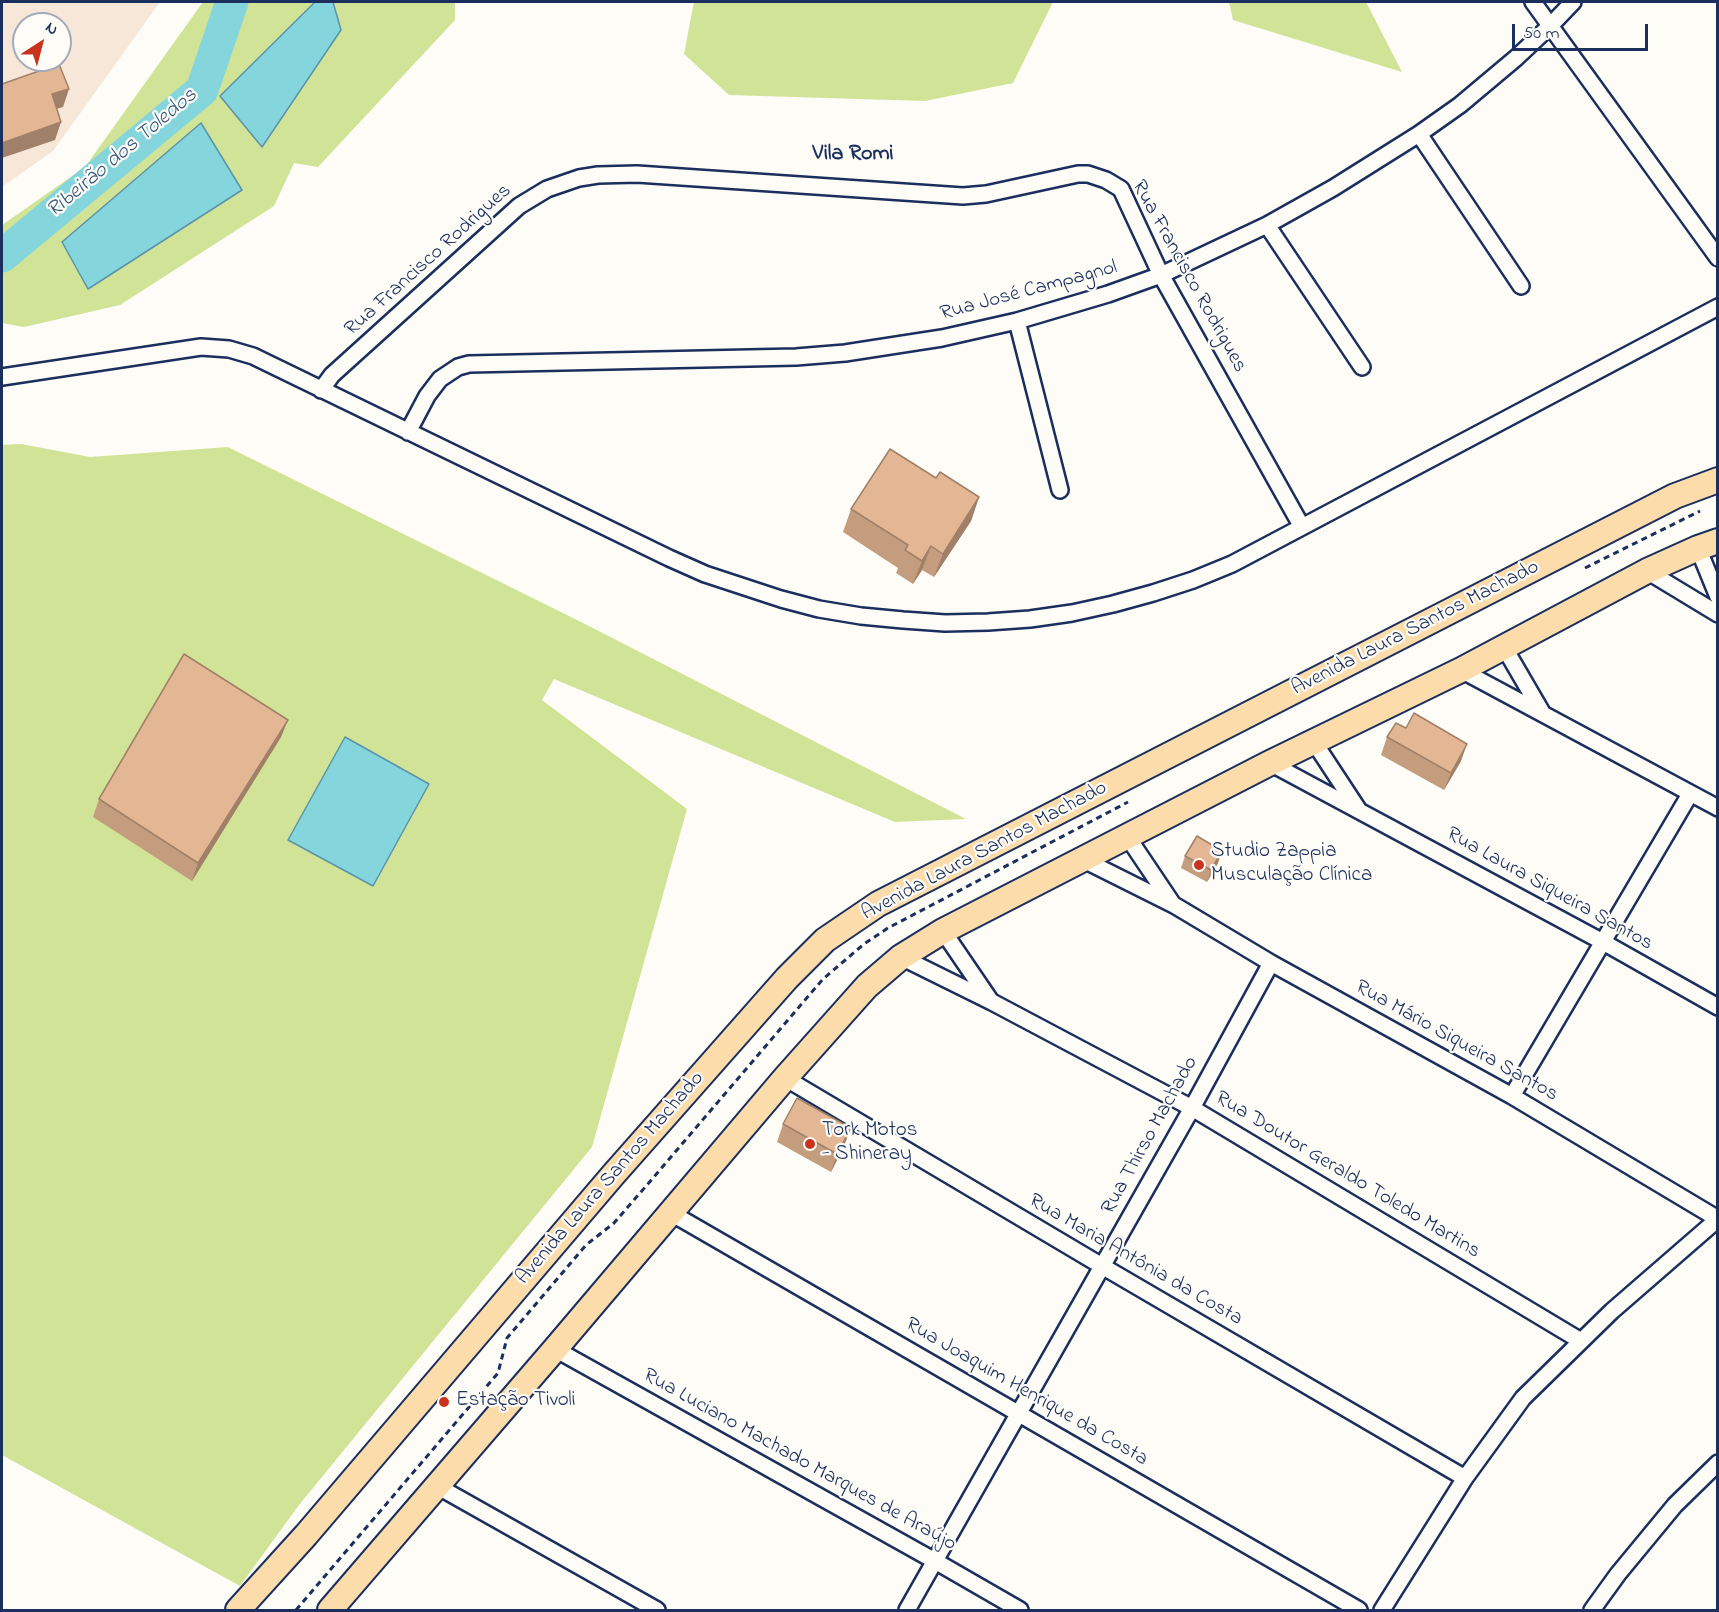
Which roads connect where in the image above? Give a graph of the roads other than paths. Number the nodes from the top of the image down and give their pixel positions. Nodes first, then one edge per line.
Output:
1 (1533, 2) edge
2 (1573, 2) edge
3 (1550, 26) junction
4 (1419, 134) junction
5 (1267, 225) junction
6 (1718, 258) edge
7 (1161, 275) junction
8 (1521, 286) dead end
9 (1718, 307) edge
10 (1017, 321) junction
11 (1362, 368) dead end
12 (2, 377) edge
13 (321, 390) junction
14 (408, 432) junction
15 (1718, 480) edge
16 (1060, 490) dead end
17 (1302, 527) junction
18 (1708, 544) edge
19 (1647, 571) junction
20 (1718, 597) edge
21 (1718, 614) edge
22 (1504, 647) junction
23 (1461, 670) junction
24 (1543, 714) junction
25 (1314, 742) junction
26 (1270, 763) junction
27 (1690, 794) junction
28 (1718, 808) edge
29 (1360, 812) junction
30 (1127, 836) junction
31 (1082, 859) junction
32 (1174, 905) junction
33 (944, 931) junction
34 (1603, 942) junction
35 (901, 957) junction
36 (1271, 963) junction
37 (992, 1002) junction
38 (1718, 1007) edge
39 (785, 1078) junction
40 (1512, 1096) junction
41 (1192, 1108) junction
42 (671, 1213) junction
43 (1718, 1219) edge
44 (1102, 1266) junction
45 (1581, 1341) junction
46 (555, 1349) junction
47 (1019, 1413) junction
48 (1718, 1463) edge
49 (1466, 1478) junction
50 (437, 1486) junction
51 (935, 1561) junction
52 (237, 1611) edge
53 (330, 1611) edge
54 (657, 1611) edge
55 (907, 1611) edge
56 (1020, 1611) edge
57 (1359, 1611) edge
58 (1382, 1611) edge
59 (1592, 1611) edge

1 - 3 street
2 - 3 street, Rua José Campagnol
3 - 4 street, Rua José Campagnol
3 - 6 street
4 - 5 street, Rua José Campagnol
4 - 8 street
5 - 7 street, Rua José Campagnol
5 - 11 street
7 - 10 street, Rua José Campagnol
7 - 13 street, Rua Francisco Rodrigues
7 - 17 street, Rua Francisco Rodrigues
9 - 17 street
10 - 14 street, Rua José Campagnol
10 - 16 street
12 - 13 street
13 - 14 street
14 - 17 street
15 - 52 main road, Avenida Laura Santos Machado
18 - 19 main road
18 - 20 street
19 - 21 street
19 - 22 main road
22 - 23 main road
22 - 24 street
23 - 24 street
23 - 25 main road
24 - 27 street
25 - 26 main road
25 - 29 street, Rua Laura Siqueira Santos
26 - 29 street, Rua Laura Siqueira Santos
26 - 30 main road
27 - 28 street
27 - 34 street
29 - 34 street, Rua Laura Siqueira Santos
30 - 31 main road
30 - 32 street, Rua Mário Siqueira Santos
31 - 32 street, Rua Mário Siqueira Santos
31 - 33 main road
32 - 36 street, Rua Mário Siqueira Santos
33 - 35 main road
33 - 37 street, Rua Doutor Geraldo Toledo Martins
34 - 38 street, Rua Laura Siqueira Santos
34 - 40 street
35 - 37 street, Rua Doutor Geraldo Toledo Martins
35 - 39 main road
36 - 40 street, Rua Mário Siqueira Santos
36 - 41 street, Rua Thirso Machado
37 - 41 street, Rua Doutor Geraldo Toledo Martins
39 - 42 main road
39 - 44 street, Rua Maria Antônia da Costa
40 - 43 street, Rua Mário Siqueira Santos
41 - 44 street, Rua Thirso Machado
41 - 45 street, Rua Doutor Geraldo Toledo Martins
42 - 46 main road
42 - 47 street, Rua Joaquim Henrique da Costa
43 - 45 street
44 - 47 street, Rua Thirso Machado
44 - 49 street, Rua Maria Antônia da Costa
45 - 49 street
46 - 50 main road
46 - 51 street, Rua Luciano Machado Marques de Araújo
47 - 51 street, Rua Thirso Machado
47 - 57 street, Rua Joaquim Henrique da Costa
48 - 59 street
49 - 58 street
50 - 53 main road
50 - 54 street
51 - 55 street, Rua Thirso Machado
51 - 56 street, Rua Luciano Machado Marques de Araújo

